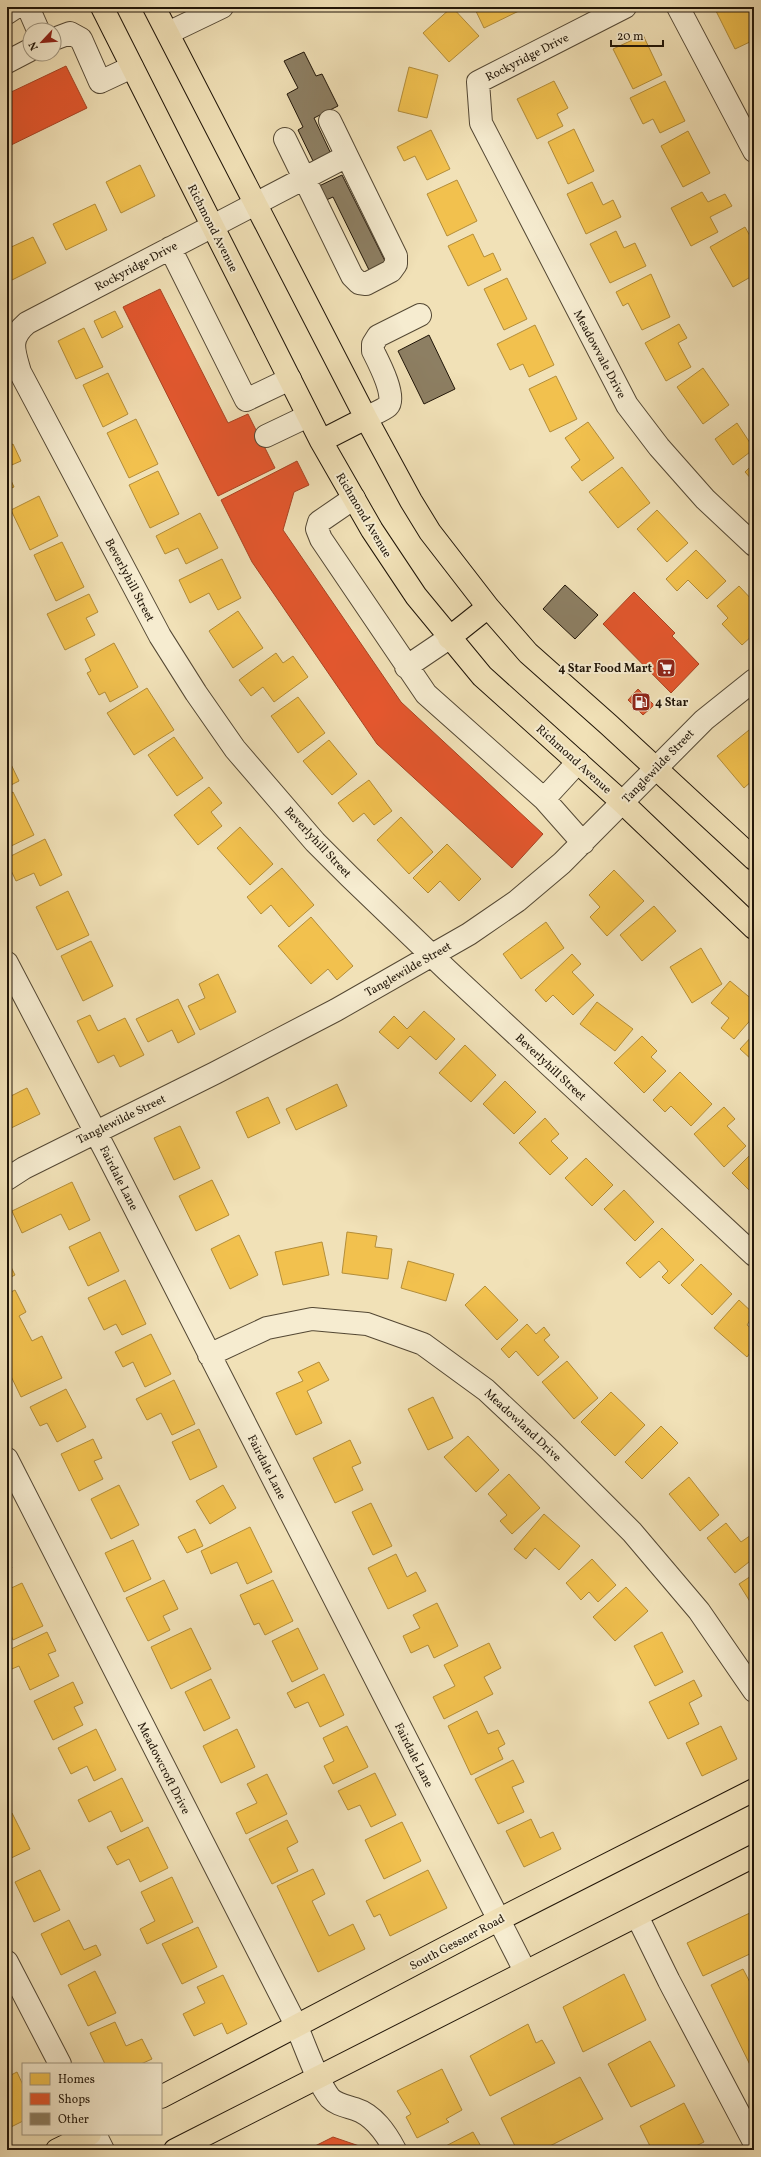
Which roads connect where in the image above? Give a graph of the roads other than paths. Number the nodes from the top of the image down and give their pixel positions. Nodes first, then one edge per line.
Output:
1 (16, 7) edge
2 (28, 7) edge
3 (102, 7) edge
4 (154, 7) edge
5 (222, 7) edge
6 (625, 7) edge
7 (678, 7) edge
8 (7, 13) edge
9 (35, 22) edge
10 (168, 33) junction
11 (62, 36) edge
12 (22, 54) edge
13 (7, 62) edge
14 (132, 67) junction
15 (330, 121) dead end
16 (487, 135) joint
17 (285, 139) dead end
18 (754, 151) edge
19 (347, 156) junction
20 (304, 178) junction
21 (256, 203) junction
22 (212, 226) junction
23 (170, 248) junction
24 (420, 315) dead end
25 (17, 331) joint
26 (290, 379) junction
27 (308, 416) junction
28 (366, 418) junction
29 (266, 436) dead end
30 (321, 441) junction
31 (354, 498) junction
32 (754, 545) edge
33 (488, 607) junction
34 (449, 638) junction
35 (406, 667) junction
36 (754, 680) edge
37 (578, 762) junction
38 (656, 768) junction
39 (544, 799) junction
40 (623, 803) junction
41 (583, 843) junction
42 (754, 859) edge
43 (754, 928) edge
44 (432, 956) junction
45 (7, 963) edge
46 (95, 1132) junction
47 (7, 1179) edge
48 (754, 1255) edge
49 (210, 1354) junction
50 (7, 1459) edge
51 (754, 1691) edge
52 (754, 1790) edge
53 (754, 1856) edge
54 (637, 1916) junction
55 (498, 1920) junction
56 (7, 1962) edge
57 (525, 1971) junction
58 (296, 2025) junction
59 (59, 2063) edge
60 (320, 2078) junction
61 (162, 2096) edge
62 (88, 2135) edge
63 (96, 2135) edge
64 (754, 2142) edge
65 (57, 2150) edge
66 (103, 2150) edge
67 (174, 2150) edge
68 (395, 2150) edge

1 - 8 street
2 - 9 street
3 - 14 main road, Richmond Avenue
4 - 10 main road
5 - 10 street
6 - 16 street, Rockyridge Drive
7 - 18 street
10 - 21 main road
11 - 14 street
12 - 13 street
14 - 22 main road, Richmond Avenue
15 - 19 street
16 - 32 street, Meadowvale Drive
17 - 20 street
19 - 20 street, Rockyridge Drive
19 - 20 street
20 - 21 street, Rockyridge Drive
21 - 22 street, Rockyridge Drive
21 - 28 main road
22 - 23 street, Rockyridge Drive
22 - 26 main road, Richmond Avenue
23 - 25 street, Rockyridge Drive
23 - 26 street
24 - 28 street
25 - 44 street, Beverlyhill Street
26 - 27 main road, Richmond Avenue
27 - 29 street
27 - 30 main road, Richmond Avenue
28 - 30 main road
28 - 33 main road
30 - 31 main road, Richmond Avenue
31 - 34 main road, Richmond Avenue
31 - 35 street
33 - 34 main road
33 - 38 main road
34 - 35 street
34 - 37 main road, Richmond Avenue
35 - 39 street
36 - 38 street, Tanglewilde Street
37 - 39 street
37 - 40 main road, Richmond Avenue
38 - 40 street, Tanglewilde Street
38 - 42 main road
39 - 41 street
40 - 41 street, Tanglewilde Street
40 - 43 main road, Richmond Avenue
41 - 44 street, Tanglewilde Street
44 - 46 street, Tanglewilde Street
44 - 48 street, Beverlyhill Street
45 - 46 street, Fairdale Lane
46 - 47 street, Tanglewilde Street
46 - 49 street, Fairdale Lane
49 - 51 street, Meadowland Drive
49 - 55 street, Fairdale Lane
50 - 58 street, Meadowcroft Drive
52 - 55 main road, South Gessner Road
53 - 54 main road
54 - 57 main road
54 - 64 street
55 - 57 street, Fairdale Lane
55 - 58 main road, South Gessner Road
56 - 59 street
57 - 60 main road
58 - 60 street, Meadowcroft Drive
58 - 61 main road, South Gessner Road
60 - 67 main road
60 - 68 street, Meadowcroft Drive
62 - 65 main road
63 - 66 street

